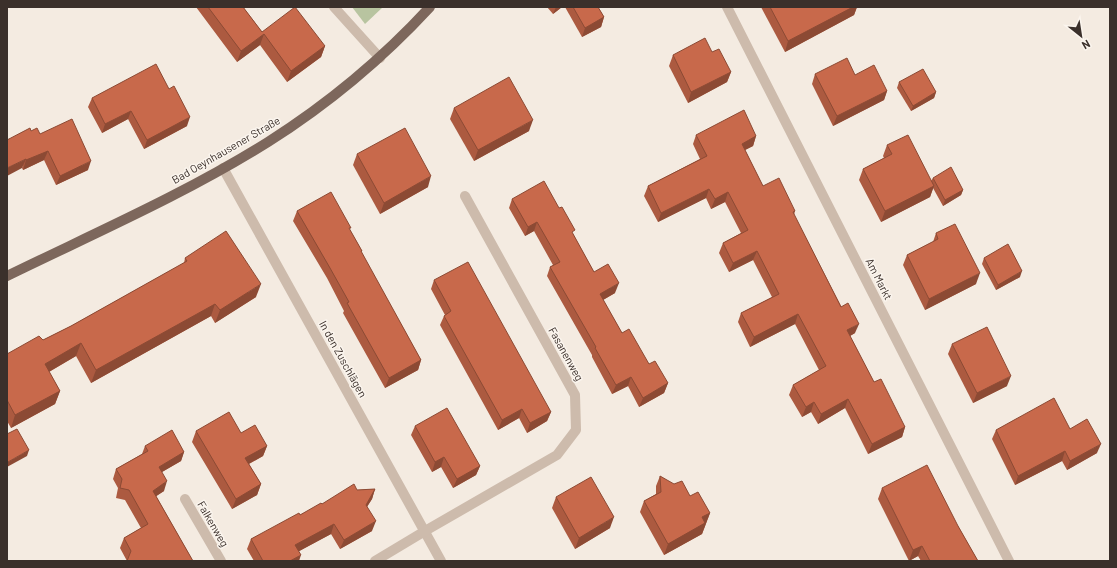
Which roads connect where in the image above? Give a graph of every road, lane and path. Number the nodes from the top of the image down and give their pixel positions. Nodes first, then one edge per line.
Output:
1 (334, 7) edge
2 (430, 7) edge
3 (727, 7) edge
4 (380, 58) junction
5 (223, 168) junction
6 (465, 196) dead end
7 (7, 276) edge
8 (185, 499) dead end
9 (425, 531) junction
10 (221, 561) edge
11 (375, 561) edge
12 (441, 561) edge
13 (1009, 561) edge

1 - 4 street
2 - 4 main road, Bad Oeynhausener Straße
3 - 13 street, Am Markt
4 - 5 main road, Bad Oeynhausener Straße
5 - 7 main road, Bad Oeynhausener Straße
5 - 9 street, In den Zuschlägen
6 - 9 street, Fasanenweg
8 - 10 street, Falkenweg
9 - 11 street
9 - 12 street, In den Zuschlägen

